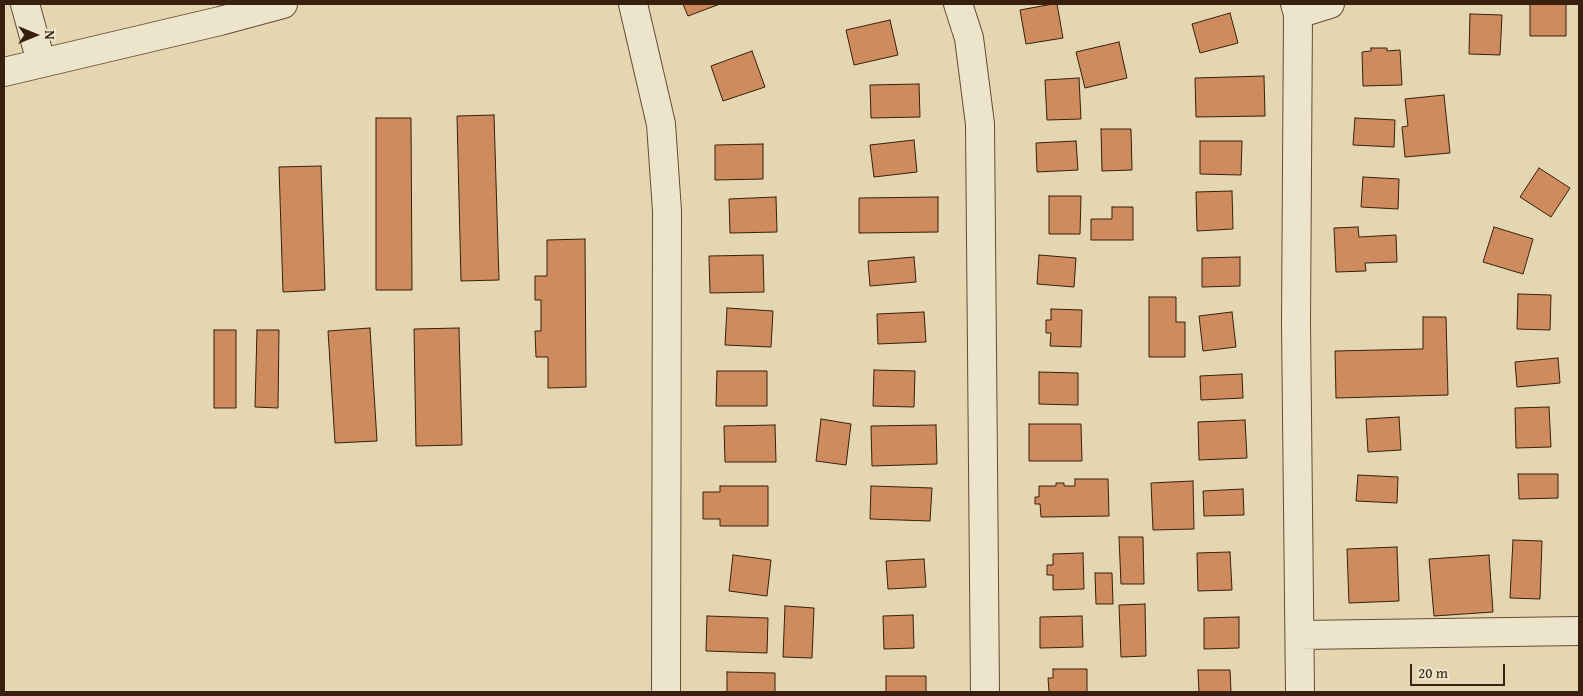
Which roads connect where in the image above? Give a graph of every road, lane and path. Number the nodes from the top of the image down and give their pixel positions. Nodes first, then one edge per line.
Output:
1 (26, 4) edge
2 (283, 4) edge
3 (632, 4) edge
4 (958, 4) edge
5 (1330, 4) edge
6 (1296, 9) edge
7 (41, 62) junction
8 (4, 72) edge
9 (1579, 631) edge
10 (1300, 635) junction
11 (666, 692) edge
12 (985, 692) edge
13 (1300, 692) edge

1 - 7 street
2 - 7 street
3 - 11 street
4 - 12 street
5 - 6 street
6 - 10 street
7 - 8 street
9 - 10 street
10 - 13 street

